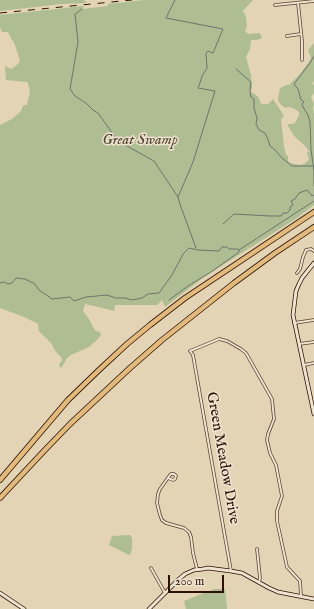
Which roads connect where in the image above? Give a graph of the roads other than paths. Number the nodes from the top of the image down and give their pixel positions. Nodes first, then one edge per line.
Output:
1 (314, 2) edge
2 (298, 3) junction
3 (275, 5) dead end
4 (301, 34) junction
5 (287, 36) dead end
6 (302, 60) dead end
7 (314, 212) edge
8 (314, 227) edge
9 (314, 251) edge
10 (314, 263) edge
11 (297, 273) dead end
12 (314, 320) edge
13 (294, 323) junction
14 (314, 342) edge
15 (299, 344) junction
16 (314, 363) edge
17 (304, 364) junction
18 (313, 407) edge
19 (314, 414) edge
20 (168, 478) dead end
21 (0, 480) edge
22 (0, 498) edge
23 (257, 549) dead end
24 (151, 568) dead end
25 (197, 569) junction
26 (231, 571) junction
27 (259, 582) junction
28 (0, 592) edge
29 (165, 593) junction
30 (301, 596) junction
31 (314, 599) edge
32 (24, 609) edge
33 (149, 609) edge

1 - 2 street
2 - 3 street
2 - 4 street
4 - 5 street
4 - 6 street
7 - 21 highway
8 - 22 highway
9 - 11 street
10 - 13 main road
12 - 13 street
13 - 15 main road
14 - 15 street
15 - 17 main road
16 - 17 street
17 - 18 main road
18 - 19 main road
20 - 25 street
23 - 27 street
24 - 29 street
25 - 26 main road
25 - 29 main road
26 - 27 main road
26 - 30 street, Green Meadow Drive
27 - 30 main road
28 - 32 main road
29 - 33 main road
30 - 31 main road

